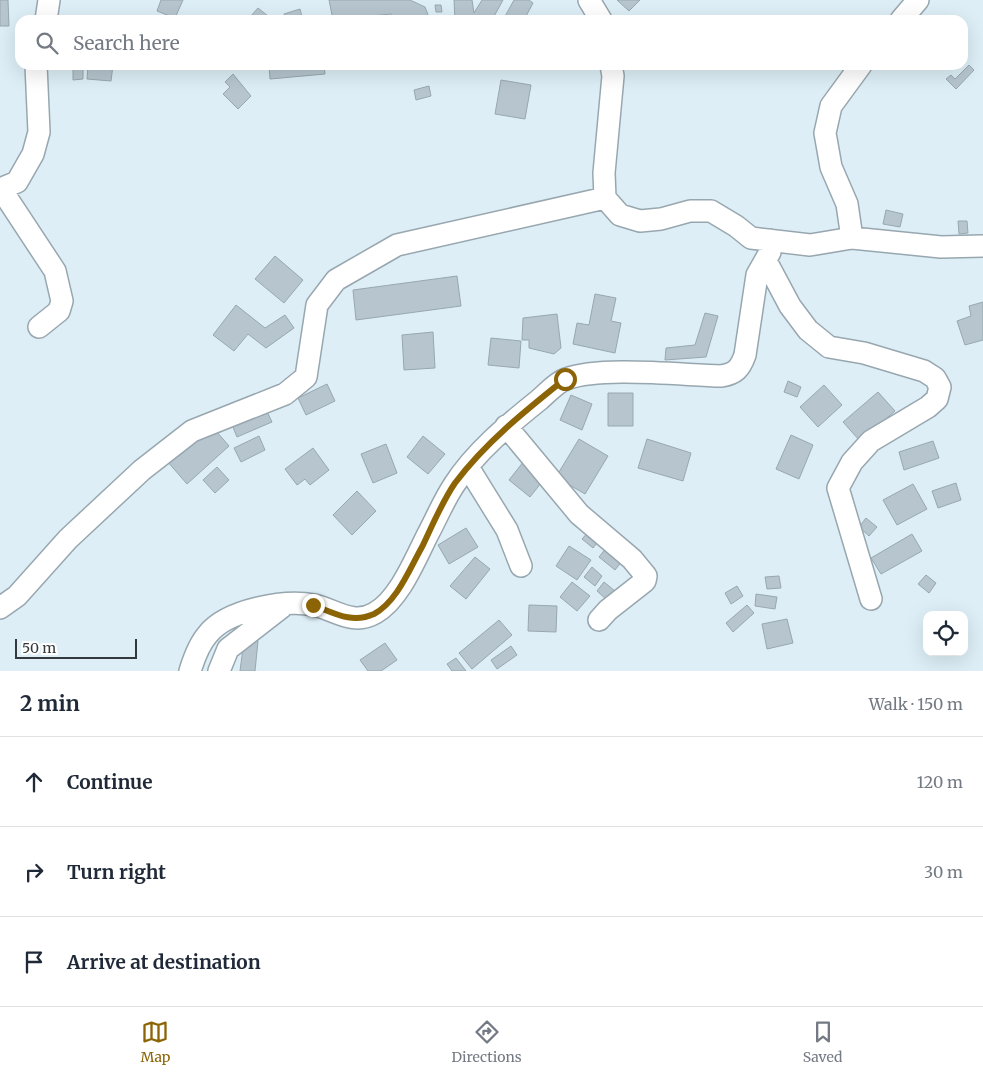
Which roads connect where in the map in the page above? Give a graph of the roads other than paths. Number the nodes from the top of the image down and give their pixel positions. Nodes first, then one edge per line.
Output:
1 (49, 0) edge
2 (589, 0) edge
3 (918, 0) edge
4 (47, 15) edge
5 (598, 15) edge
6 (905, 15) edge
7 (36, 70) edge
8 (612, 70) edge
9 (857, 70) edge
10 (0, 189) edge
11 (605, 198) junction
12 (852, 238) junction
13 (983, 246) edge
14 (768, 250) junction
15 (39, 327) dead end
16 (506, 426) junction
17 (468, 467) junction
18 (521, 566) dead end
19 (871, 599) dead end
20 (284, 605) junction
21 (0, 608) edge
22 (599, 620) dead end
23 (190, 671) edge
24 (219, 671) edge

1 - 4 street
2 - 5 street
3 - 6 street
7 - 10 street
8 - 11 street
9 - 12 street
10 - 15 street
11 - 14 street
11 - 21 street
12 - 13 street
12 - 14 street
14 - 16 street
14 - 19 street
16 - 17 street
16 - 22 street
17 - 18 street
17 - 20 street
20 - 23 street
20 - 24 street

